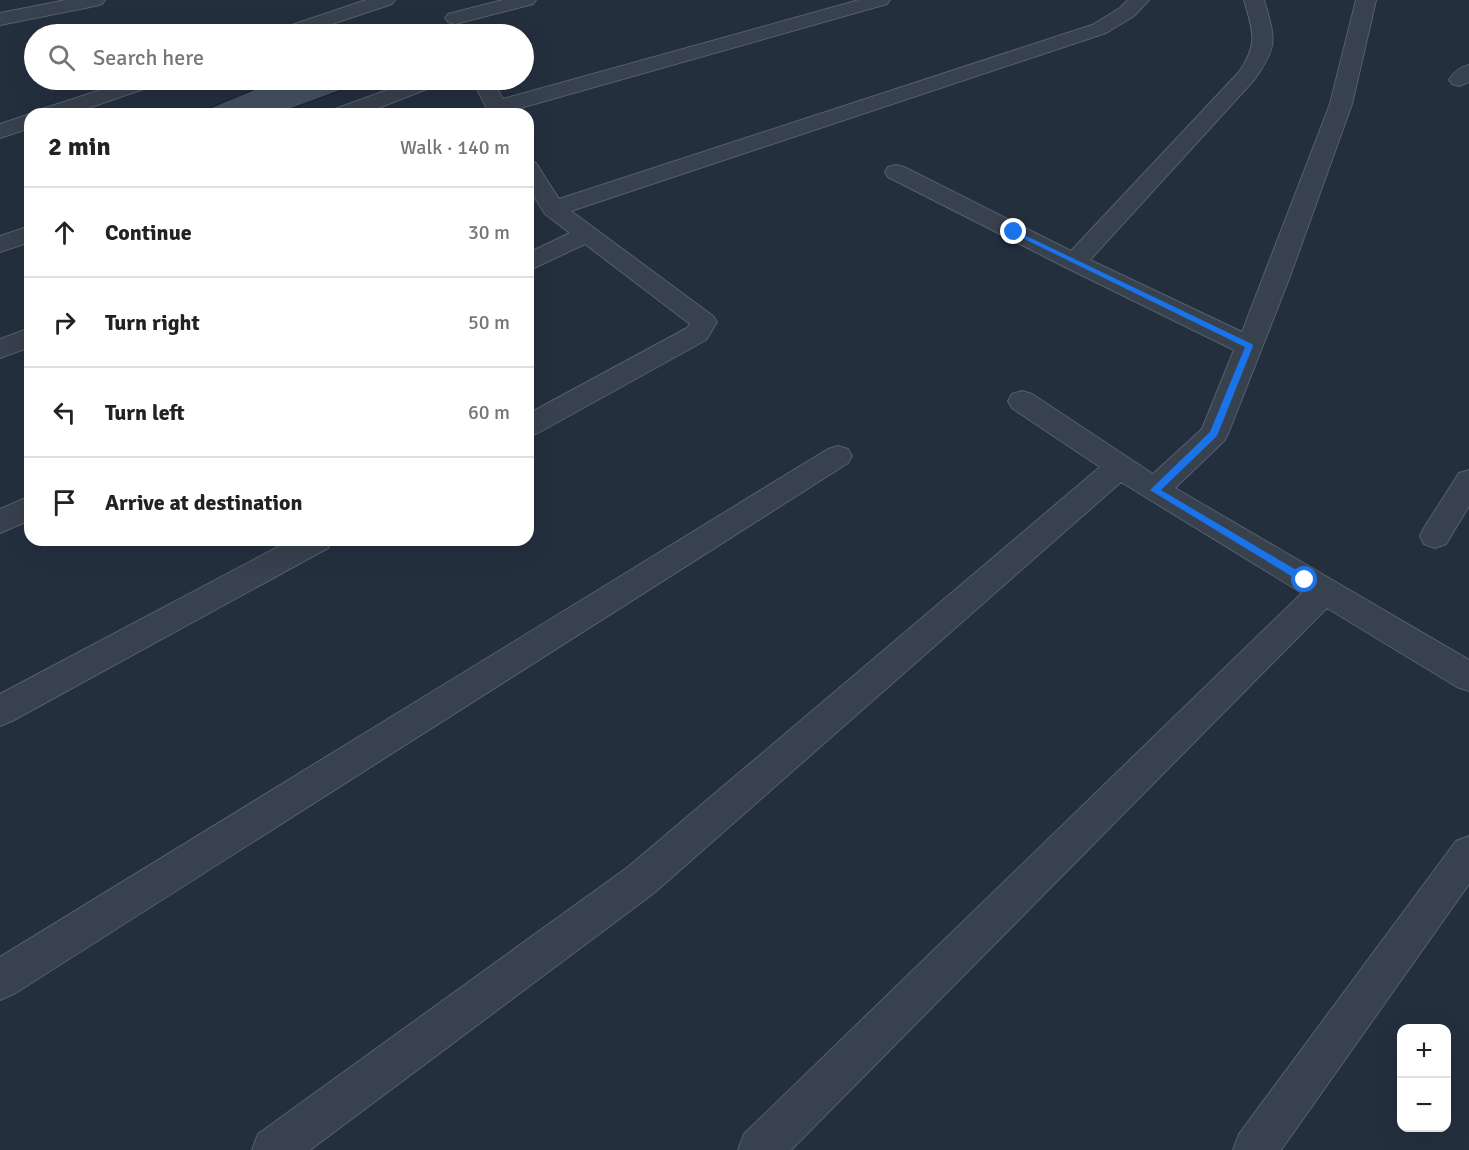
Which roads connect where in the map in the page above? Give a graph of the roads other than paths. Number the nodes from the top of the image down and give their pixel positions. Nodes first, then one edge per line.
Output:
1 (95, 0) edge
2 (386, 0) edge
3 (446, 0) edge
4 (526, 0) edge
5 (880, 0) edge
6 (1139, 0) edge
7 (1254, 0) edge
8 (1366, 0) edge
9 (0, 19) edge
10 (314, 24) edge
11 (458, 24) edge
12 (464, 24) edge
13 (122, 90) edge
14 (406, 90) edge
15 (488, 90) edge
16 (68, 108) edge
17 (358, 108) edge
18 (499, 108) edge
19 (507, 108) edge
20 (24, 123) edge
21 (0, 131) edge
22 (896, 172) dead end
23 (534, 177) edge
24 (554, 209) junction
25 (24, 235) edge
26 (585, 235) junction
27 (0, 245) edge
28 (534, 260) edge
29 (1074, 262) junction
30 (24, 339) edge
31 (1249, 346) junction
32 (0, 349) edge
33 (1022, 401) dead end
34 (534, 423) edge
35 (838, 456) dead end
36 (1119, 467) junction
37 (1469, 481) edge
38 (1155, 490) junction
39 (24, 510) edge
40 (0, 522) edge
41 (1435, 536) dead end
42 (305, 546) edge
43 (1324, 591) junction
44 (1469, 677) edge
45 (0, 711) edge
46 (1469, 853) edge
47 (0, 980) edge
48 (274, 1150) edge
49 (760, 1150) edge
50 (1255, 1150) edge

1 - 9 street
2 - 10 street
3 - 11 street
4 - 12 street
5 - 19 street
6 - 24 street
7 - 29 street
8 - 31 street
13 - 16 street
14 - 17 street
15 - 18 street
20 - 21 street
22 - 29 street
23 - 24 street
24 - 26 street
25 - 27 street
26 - 28 street
26 - 34 street
29 - 31 street
30 - 32 street
31 - 38 street
33 - 36 street
35 - 47 street
36 - 38 street
36 - 48 street
37 - 41 street
38 - 43 street
39 - 40 street
42 - 45 street
43 - 44 street
43 - 49 street
46 - 50 street

